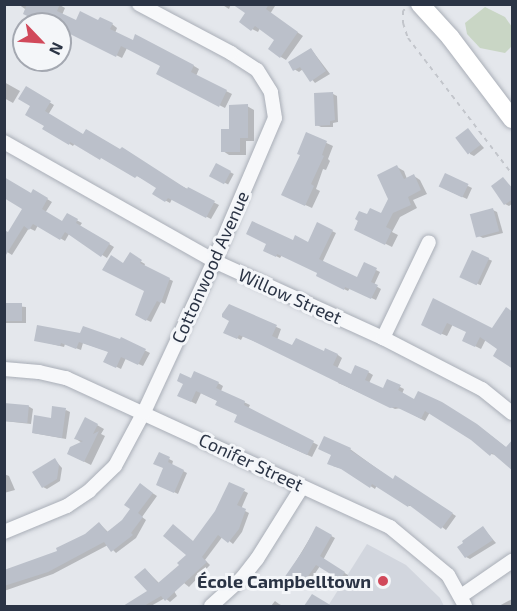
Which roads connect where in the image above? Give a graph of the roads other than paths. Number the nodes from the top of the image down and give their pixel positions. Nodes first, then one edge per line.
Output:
1 (139, 4) edge
2 (413, 6) edge
3 (513, 119) edge
4 (4, 142) edge
5 (429, 242) dead end
6 (214, 261) junction
7 (383, 338) junction
8 (4, 369) edge
9 (144, 412) junction
10 (513, 413) edge
11 (302, 487) junction
12 (4, 532) edge
13 (513, 561) edge
14 (463, 601) edge
15 (212, 606) edge

1 - 6 street, Cottonwood Avenue
2 - 3 main road
4 - 6 street, Willow Street
5 - 7 street
6 - 7 street, Willow Street
6 - 9 street, Cottonwood Avenue
7 - 10 street, Willow Street
8 - 9 street, Conifer Street
9 - 11 street, Conifer Street
9 - 12 street, Cottonwood Avenue
11 - 14 street, Conifer Street
11 - 15 street
13 - 14 street

